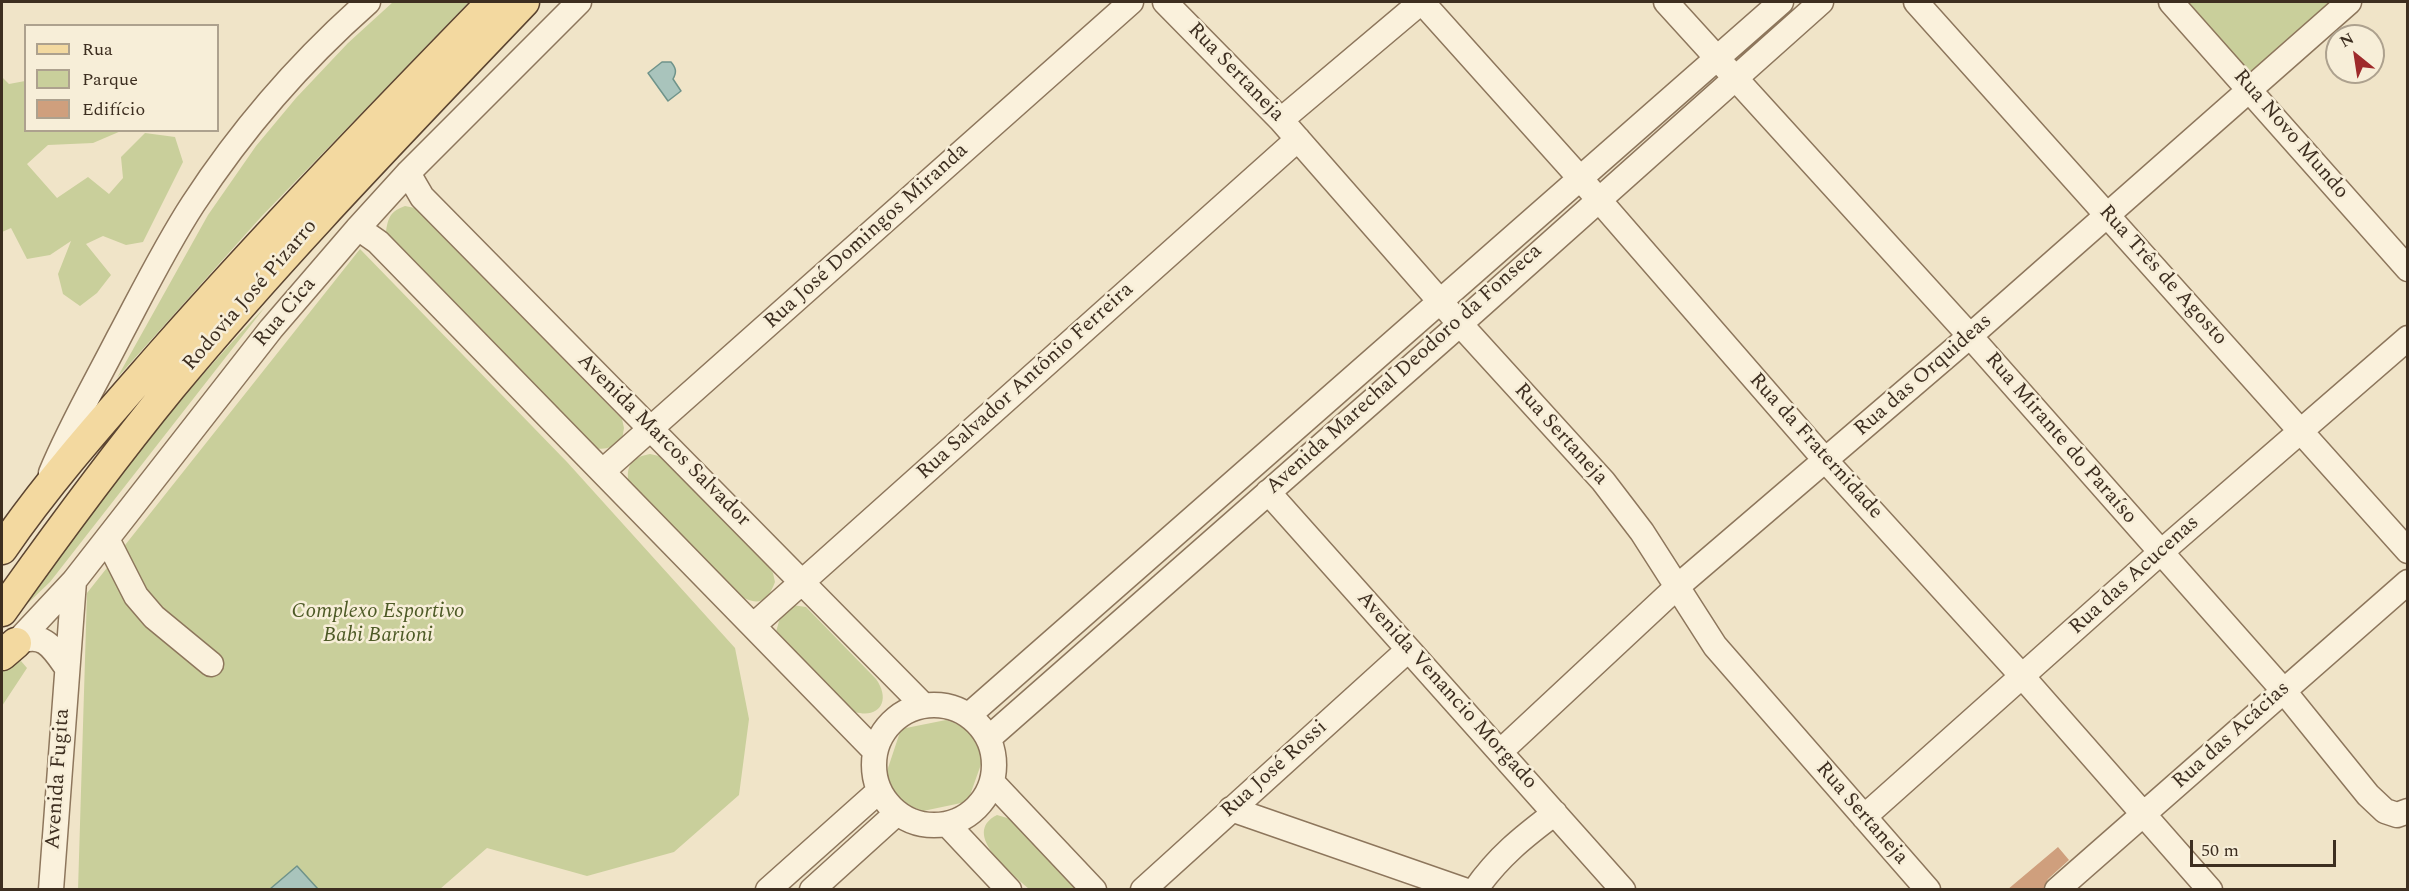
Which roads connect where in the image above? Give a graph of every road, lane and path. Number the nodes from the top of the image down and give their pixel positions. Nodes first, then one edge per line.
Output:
1 (368, 2) edge
2 (492, 2) edge
3 (524, 2) edge
4 (579, 2) edge
5 (1131, 2) edge
6 (1165, 2) edge
7 (1421, 2) edge
8 (1666, 2) edge
9 (1781, 2) edge
10 (1821, 2) edge
11 (1916, 2) edge
12 (2171, 2) edge
13 (2349, 2) edge
14 (1717, 58) junction
15 (1735, 77) junction
16 (2250, 89) junction
17 (1281, 120) junction
18 (1298, 139) junction
19 (408, 173) junction
20 (1579, 177) junction
21 (1597, 199) junction
22 (2108, 215) junction
23 (358, 228) junction
24 (2408, 270) edge
25 (1440, 301) junction
26 (1460, 324) junction
27 (1970, 336) junction
28 (2408, 338) edge
29 (651, 429) junction
30 (2301, 430) junction
31 (1826, 460) junction
32 (603, 471) junction
33 (44, 490) junction
34 (1268, 492) junction
35 (107, 539) junction
36 (3, 547) edge
37 (2408, 551) edge
38 (2160, 553) junction
39 (74, 581) junction
40 (801, 581) junction
41 (2408, 582) edge
42 (1678, 586) junction
43 (2, 611) edge
44 (754, 625) junction
45 (9, 649) edge
46 (1408, 650) junction
47 (211, 664) dead end
48 (67, 668) junction
49 (2022, 676) junction
50 (2283, 690) junction
51 (923, 705) junction
52 (969, 715) junction
53 (989, 738) junction
54 (875, 751) junction
55 (1501, 751) junction
56 (992, 782) junction
57 (879, 791) junction
58 (1232, 809) junction
59 (2408, 811) edge
60 (897, 813) junction
61 (1555, 813) junction
62 (2143, 815) junction
63 (1864, 817) junction
64 (947, 824) junction
65 (51, 890) edge
66 (768, 890) edge
67 (812, 890) edge
68 (1009, 890) edge
69 (1094, 890) edge
70 (1143, 890) edge
71 (1464, 890) edge
72 (1475, 890) edge
73 (1623, 890) edge
74 (1928, 890) edge
75 (2056, 890) edge
76 (2210, 890) edge

1 - 33 street
2 - 33 main road, Rodovia José Pizarro
3 - 43 main road, Rodovia José Pizarro
4 - 19 street, Rua Cica
5 - 29 street, Rua José Domingos Miranda
6 - 17 street, Rua Sertaneja
7 - 17 street
7 - 20 street, Rua da Fraternidade
8 - 14 street, Rua Mirante do Paraíso
9 - 14 street, Avenida Marechal Deodoro da Fonseca
10 - 15 street, Avenida Marechal Deodoro da Fonseca
11 - 22 street, Rua Três de Agosto
12 - 16 street, Rua Novo Mundo
13 - 16 street, Rua das Orquideas
14 - 15 street, Rua Mirante do Paraíso
14 - 20 street, Avenida Marechal Deodoro da Fonseca
15 - 21 street, Avenida Marechal Deodoro da Fonseca
15 - 27 street, Rua Mirante do Paraíso
16 - 22 street, Rua das Orquideas
16 - 24 street, Rua Novo Mundo
17 - 18 street, Rua Sertaneja
18 - 25 street, Rua Sertaneja
18 - 40 street, Rua Salvador Antônio Ferreira
19 - 23 street, Rua Cica
19 - 29 street, Avenida Marcos Salvador
20 - 21 street, Rua da Fraternidade
20 - 25 street, Avenida Marechal Deodoro da Fonseca
21 - 26 street, Avenida Marechal Deodoro da Fonseca
21 - 31 street, Rua da Fraternidade
22 - 27 street, Rua das Orquideas
22 - 30 street, Rua Três de Agosto
23 - 32 street
23 - 35 street, Rua Cica
25 - 26 street, Rua Sertaneja
25 - 52 street, Avenida Marechal Deodoro da Fonseca
26 - 34 street, Avenida Marechal Deodoro da Fonseca
26 - 42 street, Rua Sertaneja
27 - 31 street, Rua das Orquideas
27 - 38 street, Rua Mirante do Paraíso
28 - 30 street, Rua das Acucenas
29 - 32 street, Rua José Domingos Miranda
29 - 40 street, Avenida Marcos Salvador
30 - 37 street, Rua Três de Agosto
30 - 38 street, Rua das Acucenas
31 - 42 street, Rua das Orquideas
31 - 49 street, Rua da Fraternidade
32 - 44 street
33 - 36 main road, Rodovia José Pizarro
34 - 46 street, Avenida Venancio Morgado
34 - 53 street, Avenida Marechal Deodoro da Fonseca
35 - 39 street, Rua Cica
35 - 47 street
38 - 49 street, Rua das Acucenas
38 - 50 street, Rua Mirante do Paraíso
39 - 45 street, Rua Cica
39 - 48 street, Avenida Fugita
40 - 44 street, Rua Salvador Antônio Ferreira
40 - 51 street, Avenida Marcos Salvador
41 - 50 street, Rua das Acácias
42 - 55 street, Rua das Orquideas
42 - 63 street, Rua Sertaneja
44 - 54 street
45 - 48 street
46 - 55 street, Avenida Venancio Morgado
46 - 58 street, Rua José Rossi
48 - 65 street, Avenida Fugita
49 - 62 street, Rua da Fraternidade
49 - 63 street, Rua das Acucenas
50 - 59 street, Rua Mirante do Paraíso
50 - 62 street, Rua das Acácias
51 - 52 street
51 - 54 street
52 - 53 street
53 - 56 street
54 - 57 street
55 - 61 street, Avenida Venancio Morgado
56 - 64 street
56 - 69 street
57 - 60 street
57 - 66 street
58 - 70 street, Rua José Rossi
58 - 71 street
60 - 64 street
60 - 67 street
61 - 72 street
61 - 73 street, Avenida Venancio Morgado
62 - 75 street, Rua das Acácias
62 - 76 street, Rua da Fraternidade
63 - 74 street, Rua Sertaneja
64 - 68 street

